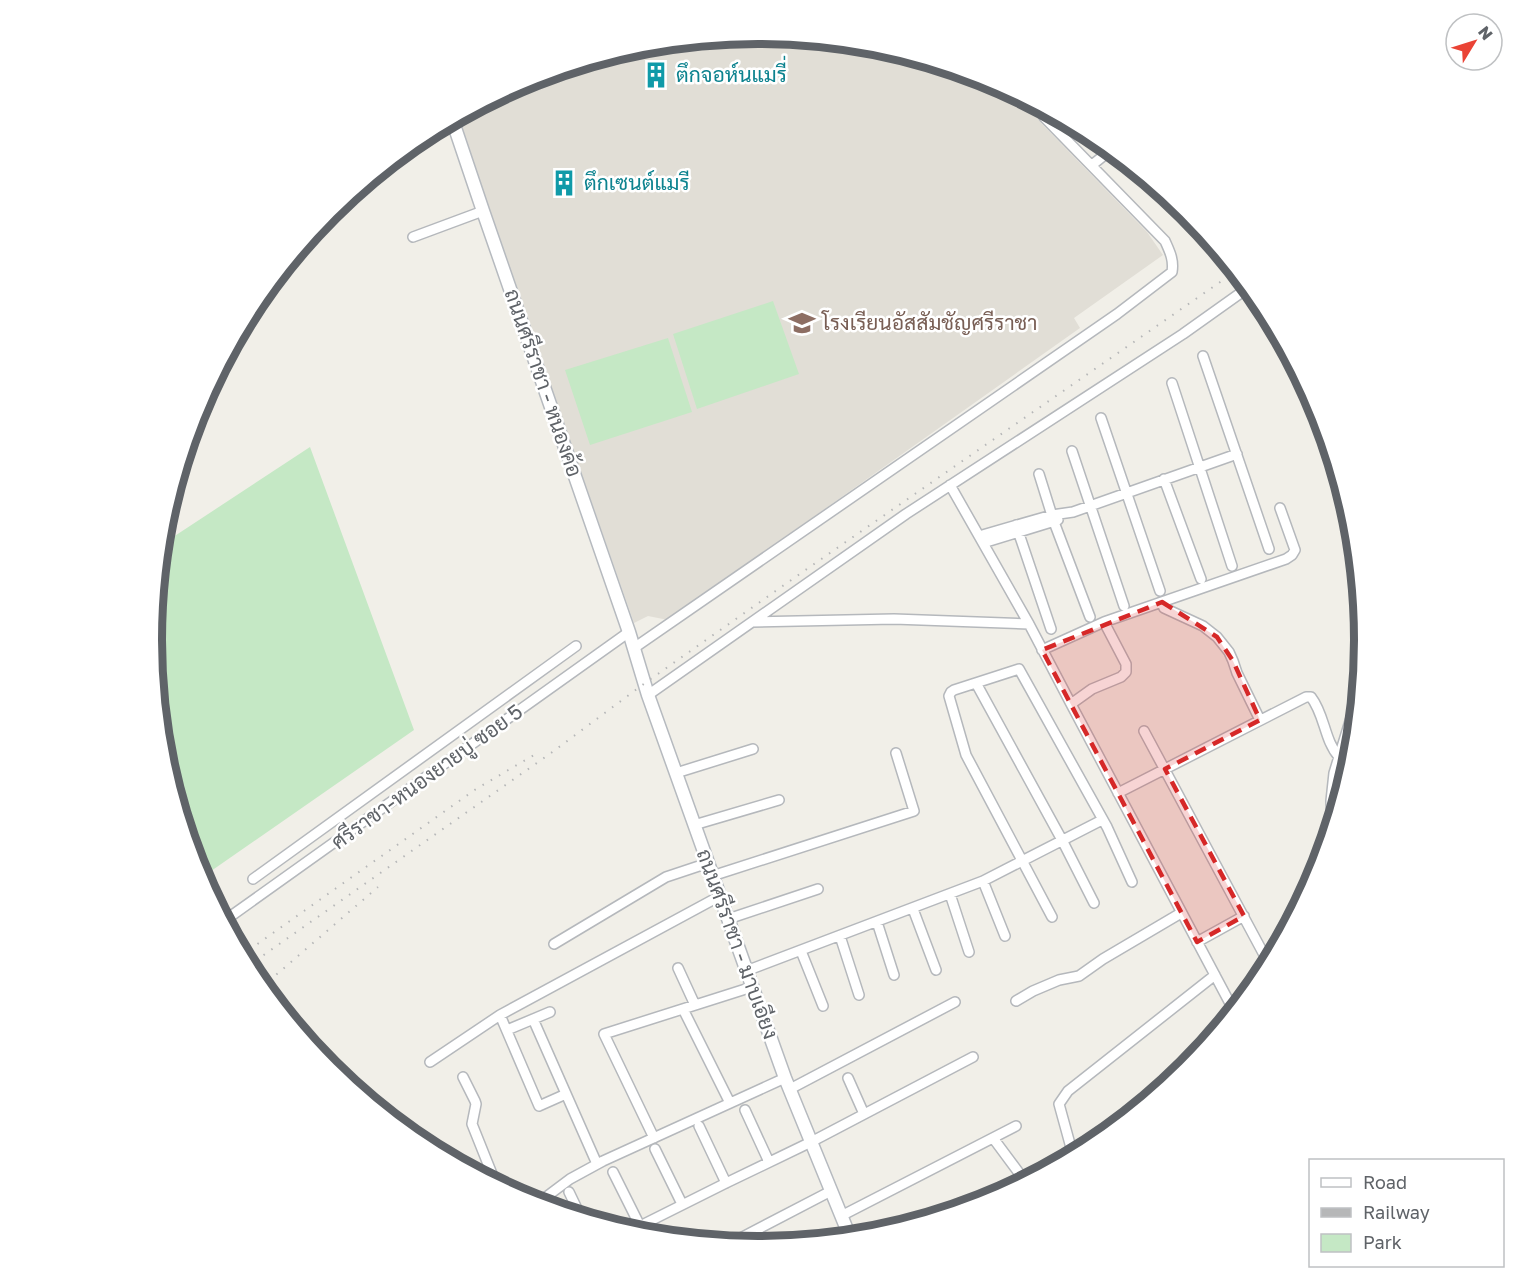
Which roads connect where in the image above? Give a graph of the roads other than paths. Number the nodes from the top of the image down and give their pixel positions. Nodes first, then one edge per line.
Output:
1 (1044, 116) edge
2 (455, 126) edge
3 (1104, 155) edge
4 (1092, 165) junction
5 (483, 211) junction
6 (413, 237) dead end
7 (1242, 292) edge
8 (1203, 356) dead end
9 (1172, 383) dead end
10 (1101, 418) dead end
11 (1072, 451) dead end
12 (1237, 454) junction
13 (1199, 467) junction
14 (1039, 474) dead end
15 (1164, 479) junction
16 (950, 485) junction
17 (1127, 493) junction
18 (1091, 506) junction
19 (1281, 508) dead end
20 (1053, 519) junction
21 (1017, 529) junction
22 (981, 539) junction
23 (1269, 549) dead end
24 (1232, 566) dead end
25 (1201, 579) dead end
26 (1160, 591) dead end
27 (1162, 602) junction
28 (1124, 606) dead end
29 (1090, 617) dead end
30 (751, 622) junction
31 (1104, 622) junction
32 (1029, 624) junction
33 (1051, 629) dead end
34 (629, 632) junction
35 (576, 646) dead end
36 (634, 648) junction
37 (1042, 650) junction
38 (976, 683) junction
39 (648, 695) junction
40 (1071, 704) junction
41 (475, 720) junction
42 (1260, 720) junction
43 (1144, 732) dead end
44 (1346, 733) edge
45 (484, 736) junction
46 (753, 749) dead end
47 (896, 753) dead end
48 (1339, 758) junction
49 (1165, 769) junction
50 (676, 773) junction
51 (1118, 793) junction
52 (779, 800) dead end
53 (1331, 803) edge
54 (1102, 820) junction
55 (694, 825) junction
56 (1062, 840) junction
57 (1023, 861) junction
58 (708, 863) junction
59 (712, 876) junction
60 (253, 879) dead end
61 (983, 881) junction
62 (1132, 882) dead end
63 (818, 889) dead end
64 (950, 894) junction
65 (720, 896) junction
66 (1094, 903) dead end
67 (913, 909) junction
68 (1181, 913) junction
69 (230, 916) edge
70 (1244, 916) junction
71 (1052, 917) dead end
72 (728, 919) junction
73 (877, 922) junction
74 (840, 936) junction
75 (1005, 936) dead end
76 (1197, 942) junction
77 (554, 944) dead end
78 (801, 951) junction
79 (969, 952) dead end
80 (1264, 954) edge
81 (678, 968) dead end
82 (936, 970) dead end
83 (746, 971) junction
84 (894, 975) dead end
85 (1215, 975) junction
86 (752, 987) junction
87 (859, 995) dead end
88 (1016, 1001) dead end
89 (955, 1002) dead end
90 (1230, 1003) edge
91 (695, 1005) junction
92 (823, 1006) dead end
93 (683, 1009) junction
94 (550, 1012) dead end
95 (500, 1015) junction
96 (533, 1019) junction
97 (507, 1030) junction
98 (973, 1057) dead end
99 (430, 1062) dead end
100 (463, 1077) dead end
101 (848, 1078) dead end
102 (787, 1084) junction
103 (566, 1094) junction
104 (730, 1103) junction
105 (745, 1110) dead end
106 (864, 1114) junction
107 (699, 1126) dead end
108 (1016, 1126) dead end
109 (654, 1138) junction
110 (993, 1138) junction
111 (811, 1142) junction
112 (1071, 1147) edge
113 (655, 1149) dead end
114 (769, 1162) junction
115 (597, 1164) junction
116 (613, 1172) dead end
117 (491, 1173) edge
118 (1020, 1175) edge
119 (726, 1183) junction
120 (831, 1191) junction
121 (569, 1192) dead end
122 (546, 1196) edge
123 (682, 1204) junction
124 (576, 1207) edge
125 (841, 1216) junction
126 (639, 1223) edge
127 (643, 1224) edge
128 (846, 1228) edge
129 (746, 1235) edge

1 - 4 street
2 - 5 main road, ถนนศรีราชา - หนองค้อ
3 - 4 street
4 - 36 street
5 - 6 street
5 - 34 main road, ถนนศรีราชา - หนองค้อ
7 - 16 street
8 - 12 street
9 - 13 street
10 - 17 street
11 - 18 street
12 - 13 street
12 - 23 street
13 - 15 street
13 - 24 street
14 - 20 street
15 - 17 street
15 - 25 street
16 - 22 street
16 - 30 street
17 - 18 street
17 - 26 street
18 - 20 street
18 - 28 street
19 - 27 street
20 - 21 street
20 - 29 street
21 - 22 street
21 - 33 street
22 - 32 street
27 - 31 street
27 - 42 street
30 - 32 street
30 - 39 street
31 - 37 street
31 - 40 street
32 - 37 street
34 - 36 main road, ถนนศรีราชา - หนองค้อ
34 - 45 street, ศรีราชา-หนองยายบู่ ซอย 5
35 - 41 street
36 - 39 main road, ถนนศรีราชา - มาบเอียง
37 - 40 street
38 - 54 street
38 - 56 street
38 - 57 street
39 - 50 main road, ถนนศรีราชา - มาบเอียง
40 - 51 street
41 - 45 street
41 - 60 street
42 - 48 street
42 - 49 street
43 - 49 street
44 - 48 street
45 - 69 street, ศรีราชา-หนองยายบู่ ซอย 5
46 - 50 street
47 - 59 street
48 - 53 street
49 - 51 street
49 - 70 street
50 - 55 main road, ถนนศรีราชา - มาบเอียง
51 - 68 street
52 - 55 street
54 - 56 street
54 - 62 street
55 - 58 main road, ถนนศรีราชา - มาบเอียง
56 - 57 street
56 - 66 street
57 - 61 street
57 - 71 street
58 - 59 main road, ถนนศรีราชา - มาบเอียง
58 - 77 street
59 - 65 main road, ถนนศรีราชา - มาบเอียง
61 - 64 street
61 - 75 street
63 - 72 street
64 - 67 street
64 - 79 street
65 - 72 main road, ถนนศรีราชา - มาบเอียง
65 - 95 street
67 - 73 street
67 - 82 street
68 - 76 street
68 - 88 street
70 - 76 street
70 - 80 street
72 - 83 main road, ถนนศรีราชา - มาบเอียง
73 - 74 street
73 - 84 street
74 - 78 street
74 - 87 street
76 - 85 street
78 - 83 street
78 - 92 street
81 - 91 street
83 - 86 main road, ถนนศรีราชา - มาบเอียง
85 - 90 street
85 - 112 street
86 - 91 street
86 - 102 main road, ถนนศรีราชา - มาบเอียง
89 - 102 street
91 - 93 street
93 - 104 street
93 - 109 street
94 - 96 street
95 - 97 street
95 - 99 street
96 - 97 street
96 - 103 street
97 - 103 street
98 - 106 street
100 - 117 street
101 - 106 street
102 - 104 street
102 - 111 main road, ถนนศรีราชา - มาบเอียง
103 - 115 street
104 - 109 street
105 - 114 street
106 - 111 street
107 - 119 street
108 - 110 street
109 - 115 street
110 - 118 street
110 - 125 street
111 - 114 street
111 - 120 main road, ถนนศรีราชา - มาบเอียง
113 - 123 street
114 - 119 street
115 - 122 street
116 - 126 street
119 - 123 street
120 - 125 main road, ถนนศรีราชา - มาบเอียง
120 - 129 street
121 - 124 street
123 - 127 street
125 - 128 main road, ถนนศรีราชา - มาบเอียง

